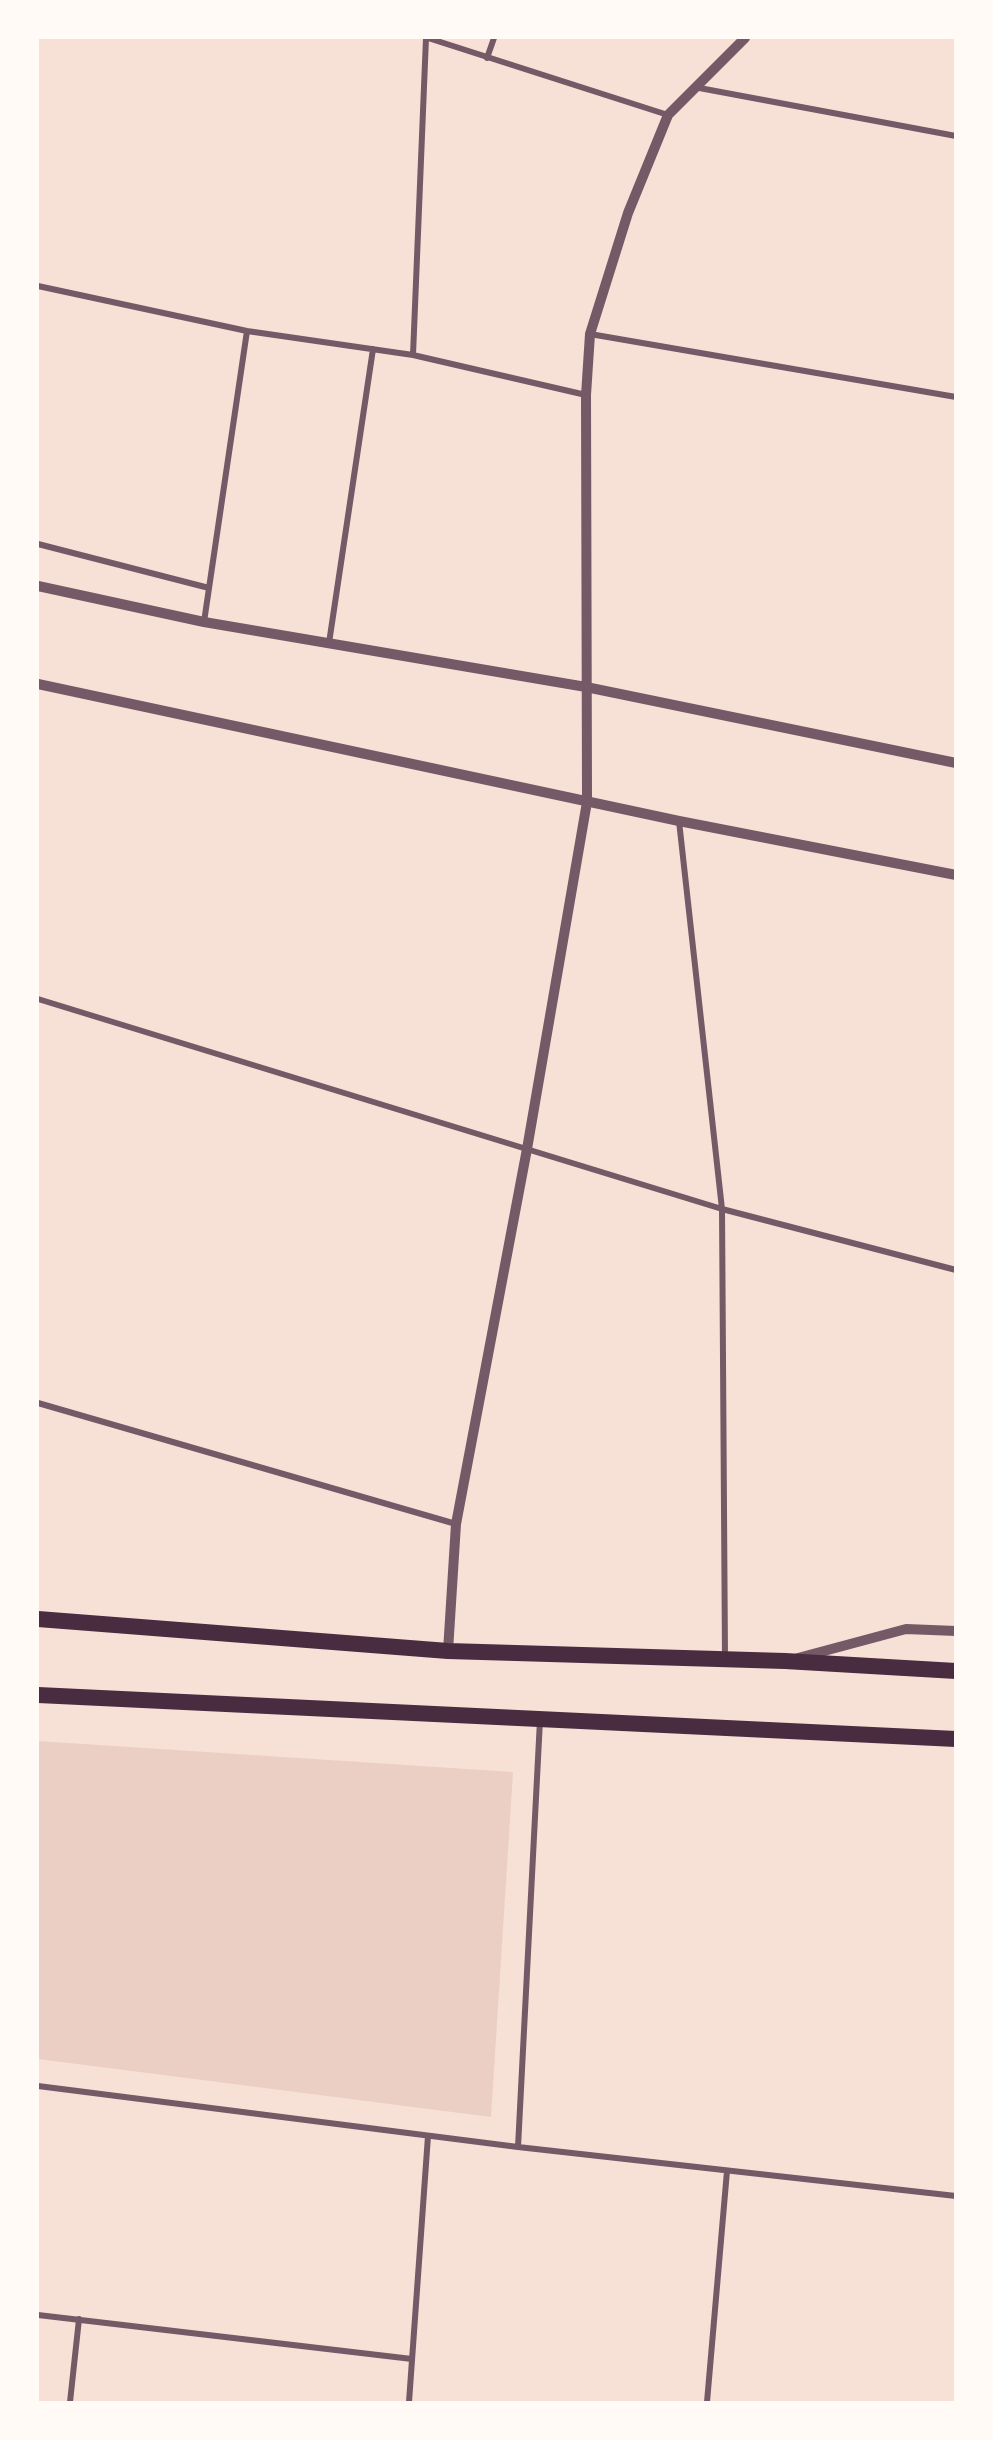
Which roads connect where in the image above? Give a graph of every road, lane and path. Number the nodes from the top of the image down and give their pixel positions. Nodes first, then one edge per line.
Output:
1 (427, 38) edge
2 (494, 38) edge
3 (745, 38) edge
4 (487, 58) junction
5 (694, 87) junction
6 (668, 115) junction
7 (956, 136) edge
8 (38, 286) edge
9 (247, 331) junction
10 (590, 334) junction
11 (373, 349) junction
12 (413, 355) junction
13 (586, 395) junction
14 (956, 397) edge
15 (38, 544) edge
16 (38, 586) edge
17 (209, 588) junction
18 (204, 622) junction
19 (329, 643) junction
20 (38, 684) edge
21 (586, 687) junction
22 (956, 763) edge
23 (587, 802) junction
24 (679, 821) junction
25 (956, 875) edge
26 (38, 999) edge
27 (527, 1149) junction
28 (722, 1209) junction
29 (956, 1270) edge
30 (38, 1403) edge
31 (456, 1524) junction
32 (38, 1619) edge
33 (956, 1630) edge
34 (448, 1651) junction
35 (725, 1659) junction
36 (785, 1661) junction
37 (956, 1671) edge
38 (38, 1695) edge
39 (540, 1719) junction
40 (956, 1739) edge
41 (38, 2086) edge
42 (428, 2136) junction
43 (518, 2147) junction
44 (727, 2171) junction
45 (956, 2196) edge
46 (38, 2314) edge
47 (79, 2319) junction
48 (412, 2359) junction
49 (70, 2403) edge
50 (409, 2403) edge
51 (707, 2403) edge

1 - 4 street
1 - 12 street
2 - 4 street
3 - 5 street
4 - 6 street
5 - 6 street
5 - 7 street
6 - 10 street
8 - 9 street
9 - 11 street
9 - 17 street
10 - 13 street
10 - 14 street
11 - 12 street
11 - 19 street
12 - 13 street
13 - 21 street
15 - 17 street
16 - 18 street
17 - 18 street
18 - 19 street
19 - 21 street
20 - 23 street
21 - 22 street
21 - 23 street
23 - 24 street
23 - 27 street
24 - 25 street
24 - 28 street
26 - 27 street
27 - 28 street
27 - 31 street
28 - 29 street
28 - 35 street
30 - 31 street
31 - 34 street
32 - 34 highway
33 - 36 street
34 - 35 highway
35 - 36 highway
36 - 37 highway
38 - 39 highway
39 - 40 highway
39 - 43 street
41 - 42 street
42 - 43 street
42 - 48 street
43 - 44 street
44 - 45 street
44 - 51 street
46 - 47 street
47 - 48 street
47 - 49 street
48 - 50 street

